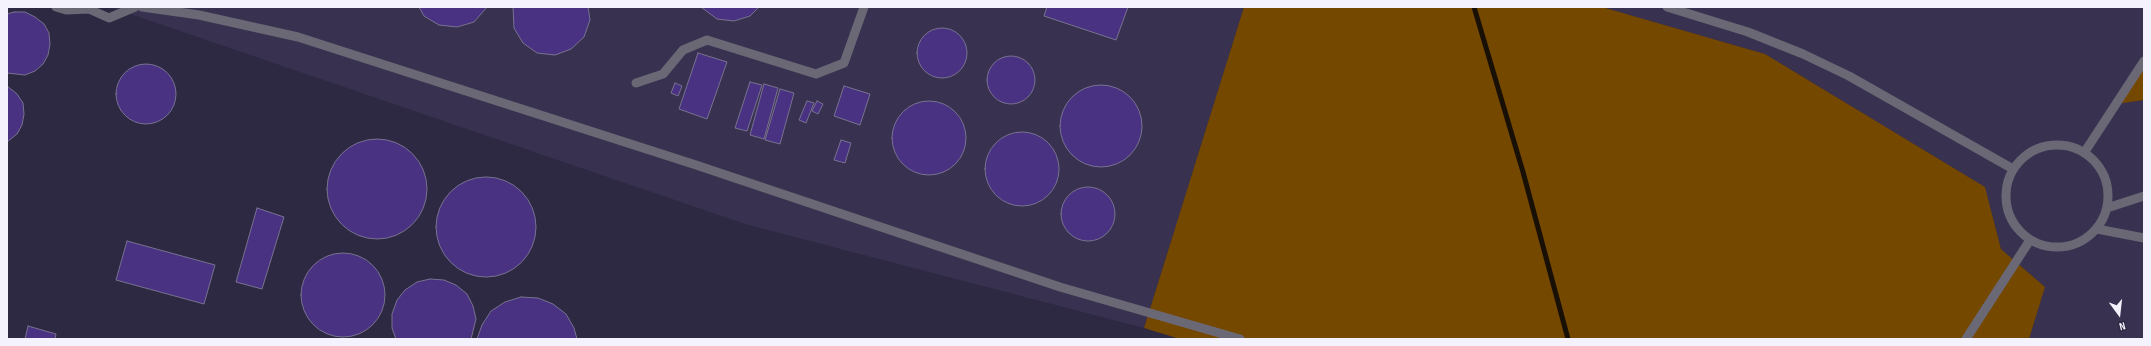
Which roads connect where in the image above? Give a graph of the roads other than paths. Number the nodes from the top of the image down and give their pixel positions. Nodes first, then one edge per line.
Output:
1 (56, 7) edge
2 (135, 7) edge
3 (142, 7) edge
4 (864, 7) edge
5 (1667, 7) edge
6 (2144, 61) edge
7 (636, 83) dead end
8 (2084, 153) junction
9 (2013, 169) junction
10 (2144, 196) edge
11 (2107, 208) junction
12 (2097, 229) junction
13 (2144, 238) edge
14 (2030, 240) junction
15 (1240, 339) edge
16 (1966, 339) edge

1 - 2 lane
3 - 15 lane
4 - 7 lane
5 - 9 lane
6 - 8 lane
8 - 9 lane
8 - 11 lane
9 - 14 lane
10 - 11 lane
11 - 12 lane
12 - 13 lane
12 - 14 lane
14 - 16 lane

